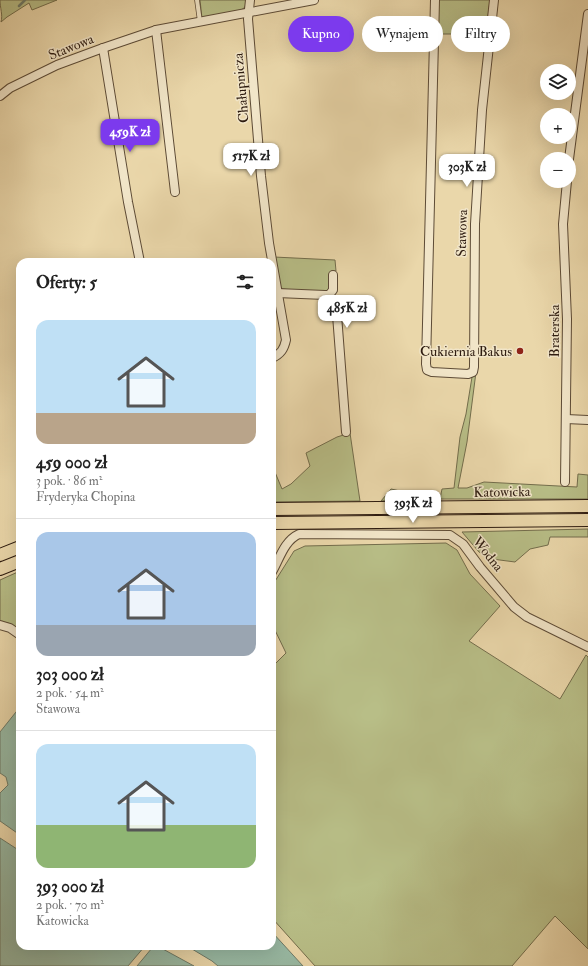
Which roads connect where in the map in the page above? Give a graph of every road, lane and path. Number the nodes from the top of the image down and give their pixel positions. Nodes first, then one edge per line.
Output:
1 (197, 0) edge
2 (250, 0) edge
3 (314, 0) edge
4 (435, 0) edge
5 (494, 0) edge
6 (249, 12) junction
7 (588, 14) edge
8 (200, 22) junction
9 (156, 30) junction
10 (103, 48) junction
11 (0, 96) edge
12 (570, 152) edge
13 (566, 188) edge
14 (175, 192) dead end
15 (139, 258) edge
16 (272, 258) edge
17 (333, 275) dead end
18 (276, 282) edge
19 (333, 290) junction
20 (278, 293) junction
21 (325, 296) junction
22 (334, 302) junction
23 (276, 356) edge
24 (566, 419) junction
25 (588, 420) edge
26 (346, 432) dead end
27 (565, 482) dead end
28 (588, 506) edge
29 (276, 510) edge
30 (588, 520) edge
31 (276, 523) edge
32 (16, 549) edge
33 (0, 555) edge
34 (16, 563) edge
35 (276, 564) edge
36 (0, 569) edge
37 (0, 625) edge
38 (16, 632) edge
39 (588, 647) edge

1 - 8 lane
2 - 6 street, Chałupnicza
3 - 6 street, Stawowa
4 - 5 street, Stawowa
6 - 8 street, Stawowa
6 - 16 street, Chałupnicza
7 - 12 street
8 - 9 street, Stawowa
9 - 10 street, Stawowa
9 - 14 street
10 - 11 street, Stawowa
10 - 15 street
13 - 24 street, Braterska
17 - 19 street
18 - 20 street, Chałupnicza
19 - 21 street
19 - 22 street
20 - 21 street
20 - 23 street, Chałupnicza
21 - 22 street
22 - 26 street
24 - 25 street
24 - 27 street, Braterska
28 - 29 main road, Katowicka
30 - 31 main road, Katowicka
32 - 33 main road
34 - 36 main road
35 - 39 street, Wodna
37 - 38 street

